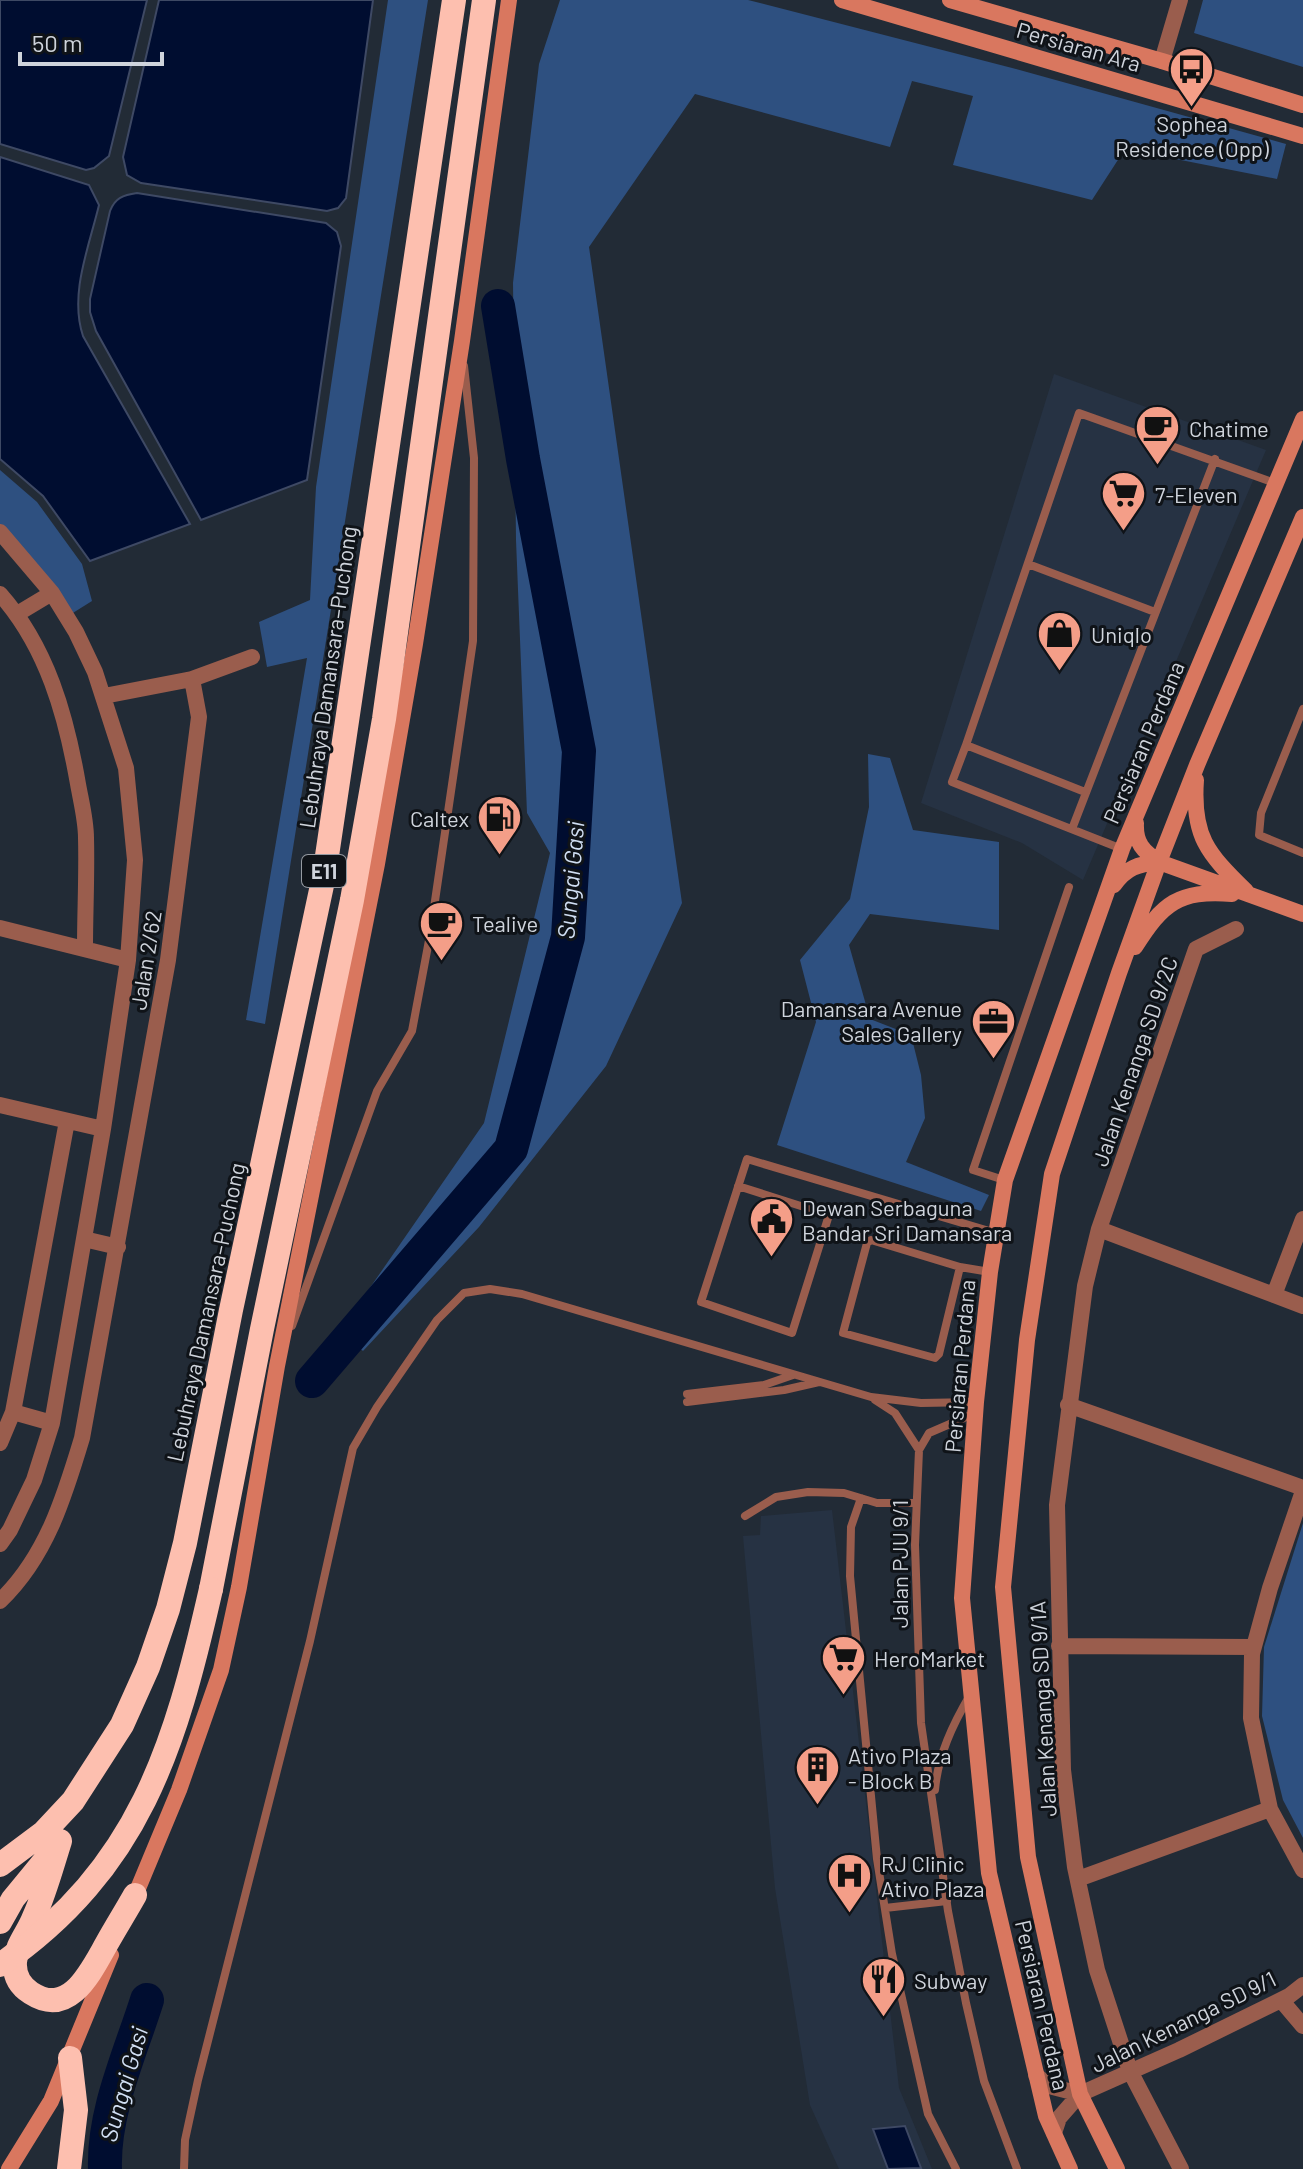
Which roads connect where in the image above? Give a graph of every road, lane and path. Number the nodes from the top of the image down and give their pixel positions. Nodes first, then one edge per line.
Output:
1 (454, 0) edge
2 (484, 0) edge
3 (509, 0) edge
4 (842, 0) edge
5 (950, 0) edge
6 (1180, 0) edge
7 (880, 5) edge
8 (1162, 61) junction
9 (1303, 105) edge
10 (1303, 136) edge
11 (462, 341) junction
12 (1303, 419) edge
13 (1215, 459) junction
14 (1276, 483) junction
15 (1303, 517) edge
16 (0, 532) edge
17 (1028, 564) junction
18 (52, 593) junction
19 (0, 594) edge
20 (1155, 612) junction
21 (17, 614) junction
22 (252, 657) dead end
23 (192, 679) junction
24 (104, 696) junction
25 (1303, 709) edge
26 (966, 745) junction
27 (1197, 765) junction
28 (1085, 792) junction
29 (1136, 817) junction
30 (1072, 829) junction
31 (1122, 849) junction
32 (1303, 853) edge
33 (1159, 862) junction
34 (1069, 887) dead end
35 (1250, 895) junction
36 (1106, 896) junction
37 (1303, 914) edge
38 (0, 928) edge
39 (1236, 929) dead end
40 (85, 948) junction
41 (128, 960) junction
42 (1119, 973) junction
43 (0, 1105) edge
44 (67, 1121) junction
45 (103, 1129) junction
46 (1005, 1180) junction
47 (738, 1186) junction
48 (1303, 1219) edge
49 (1099, 1229) junction
50 (996, 1233) junction
51 (84, 1239) junction
52 (118, 1247) junction
53 (960, 1267) junction
54 (990, 1272) junction
55 (1274, 1295) junction
56 (1303, 1306) edge
57 (277, 1366) junction
58 (794, 1374) junction
59 (819, 1381) junction
60 (871, 1397) junction
61 (1068, 1405) junction
62 (976, 1407) junction
63 (13, 1412) junction
64 (52, 1423) junction
65 (0, 1443) edge
66 (919, 1450) junction
67 (1303, 1489) edge
68 (861, 1498) junction
69 (916, 1503) junction
70 (745, 1516) dead end
71 (0, 1544) edge
72 (0, 1601) edge
73 (1059, 1646) junction
74 (1254, 1647) junction
75 (971, 1692) junction
76 (122, 1725) junction
77 (934, 1807) junction
78 (1270, 1809) junction
79 (60, 1841) junction
80 (0, 1865) edge
81 (1303, 1870) edge
82 (1078, 1879) junction
83 (135, 1895) junction
84 (947, 1901) junction
85 (885, 1908) junction
86 (0, 1922) edge
87 (0, 1965) edge
88 (1303, 1985) edge
89 (1281, 2000) junction
90 (1303, 2026) edge
91 (70, 2058) junction
92 (1130, 2071) junction
93 (1036, 2075) junction
94 (1080, 2094) junction
95 (1054, 2133) junction
96 (9, 2169) edge
97 (69, 2169) edge
98 (184, 2169) edge
99 (956, 2169) edge
100 (1017, 2169) edge
101 (1070, 2169) edge
102 (1117, 2169) edge
103 (1181, 2169) edge

1 - 76 highway, Lebuhraya Damansara–Puchong / E11
2 - 87 highway, E11, bridge
3 - 11 main road
4 - 7 main road, Persiaran Ara
5 - 8 main road, Persiaran Ara
6 - 8 street
7 - 10 main road, Persiaran Ara
8 - 9 main road, Persiaran Ara
11 - 57 main road
11 - 57 lane
12 - 14 main road, Persiaran Perdana
13 - 14 lane
13 - 17 lane
13 - 20 lane
14 - 29 main road, Persiaran Perdana
15 - 27 main road, Persiaran Perdana
16 - 18 street, Jalan 2/62
17 - 20 lane
17 - 26 lane
18 - 21 street
18 - 24 street, Jalan 2/62
19 - 21 street
20 - 28 lane
21 - 40 street
22 - 23 street
23 - 24 street
23 - 52 street, Jalan 2/62
24 - 41 street, Jalan 2/62
25 - 32 lane
26 - 28 lane
26 - 30 lane
27 - 33 main road, Persiaran Perdana
27 - 35 main road
28 - 30 lane
29 - 31 main road, Persiaran Perdana
29 - 33 main road
30 - 31 lane
31 - 36 main road, Persiaran Perdana
33 - 35 main road
33 - 36 main road
33 - 42 main road, Persiaran Perdana
34 - 46 lane
35 - 37 main road
35 - 42 main road
36 - 46 main road, Persiaran Perdana
38 - 40 street
39 - 49 street, Jalan Kenanga SD 9/2C
40 - 41 street
41 - 45 street, Jalan 2/62
42 - 94 main road, Persiaran Perdana
43 - 44 street
44 - 45 street
44 - 63 street
45 - 51 street, Jalan 2/62
46 - 50 main road, Persiaran Perdana
47 - 47 lane
47 - 50 lane
48 - 55 street
49 - 55 street
49 - 61 street, Jalan Kenanga SD 9/1A
50 - 54 main road, Persiaran Perdana
51 - 52 street
51 - 64 street, Jalan 2/62
52 - 72 street, Jalan 2/62
53 - 53 lane
53 - 54 lane
54 - 62 main road, Persiaran Perdana
55 - 56 street
57 - 83 main road
58 - 59 lane
58 - 59 lane
58 - 98 lane
59 - 60 lane
60 - 62 lane
60 - 66 lane
61 - 67 street
61 - 73 street, Jalan Kenanga SD 9/1A
62 - 66 lane
62 - 75 main road, Persiaran Perdana
63 - 64 street
63 - 65 street
64 - 71 street, Jalan 2/62
66 - 69 lane, Jalan PJU 9/1
67 - 74 street
68 - 69 lane
68 - 70 lane
68 - 85 lane
69 - 77 lane, Jalan PJU 9/1
73 - 74 street
73 - 82 street, Jalan Kenanga SD 9/1A
74 - 78 street
75 - 77 lane
75 - 93 main road, Persiaran Perdana
76 - 79 highway
76 - 80 highway
77 - 84 lane, Jalan PJU 9/1
78 - 81 street
78 - 82 street
79 - 83 highway
79 - 86 highway
82 - 92 street, Jalan Kenanga SD 9/1A
83 - 91 main road
84 - 85 lane
84 - 100 lane, Jalan PJU 9/1
85 - 99 lane
88 - 89 street, Jalan Kenanga SD 9/1
89 - 90 street
89 - 92 street, Jalan Kenanga SD 9/1
91 - 96 main road
91 - 97 highway
92 - 94 street, Jalan Kenanga SD 9/1
92 - 103 street, Jalan Kenanga SD 9/1A
93 - 94 street, Jalan Kenanga SD 9/1
93 - 95 main road, Persiaran Perdana
94 - 95 street, Jalan Kenanga SD 9/1
94 - 102 main road, Persiaran Perdana
95 - 101 main road, Persiaran Perdana

